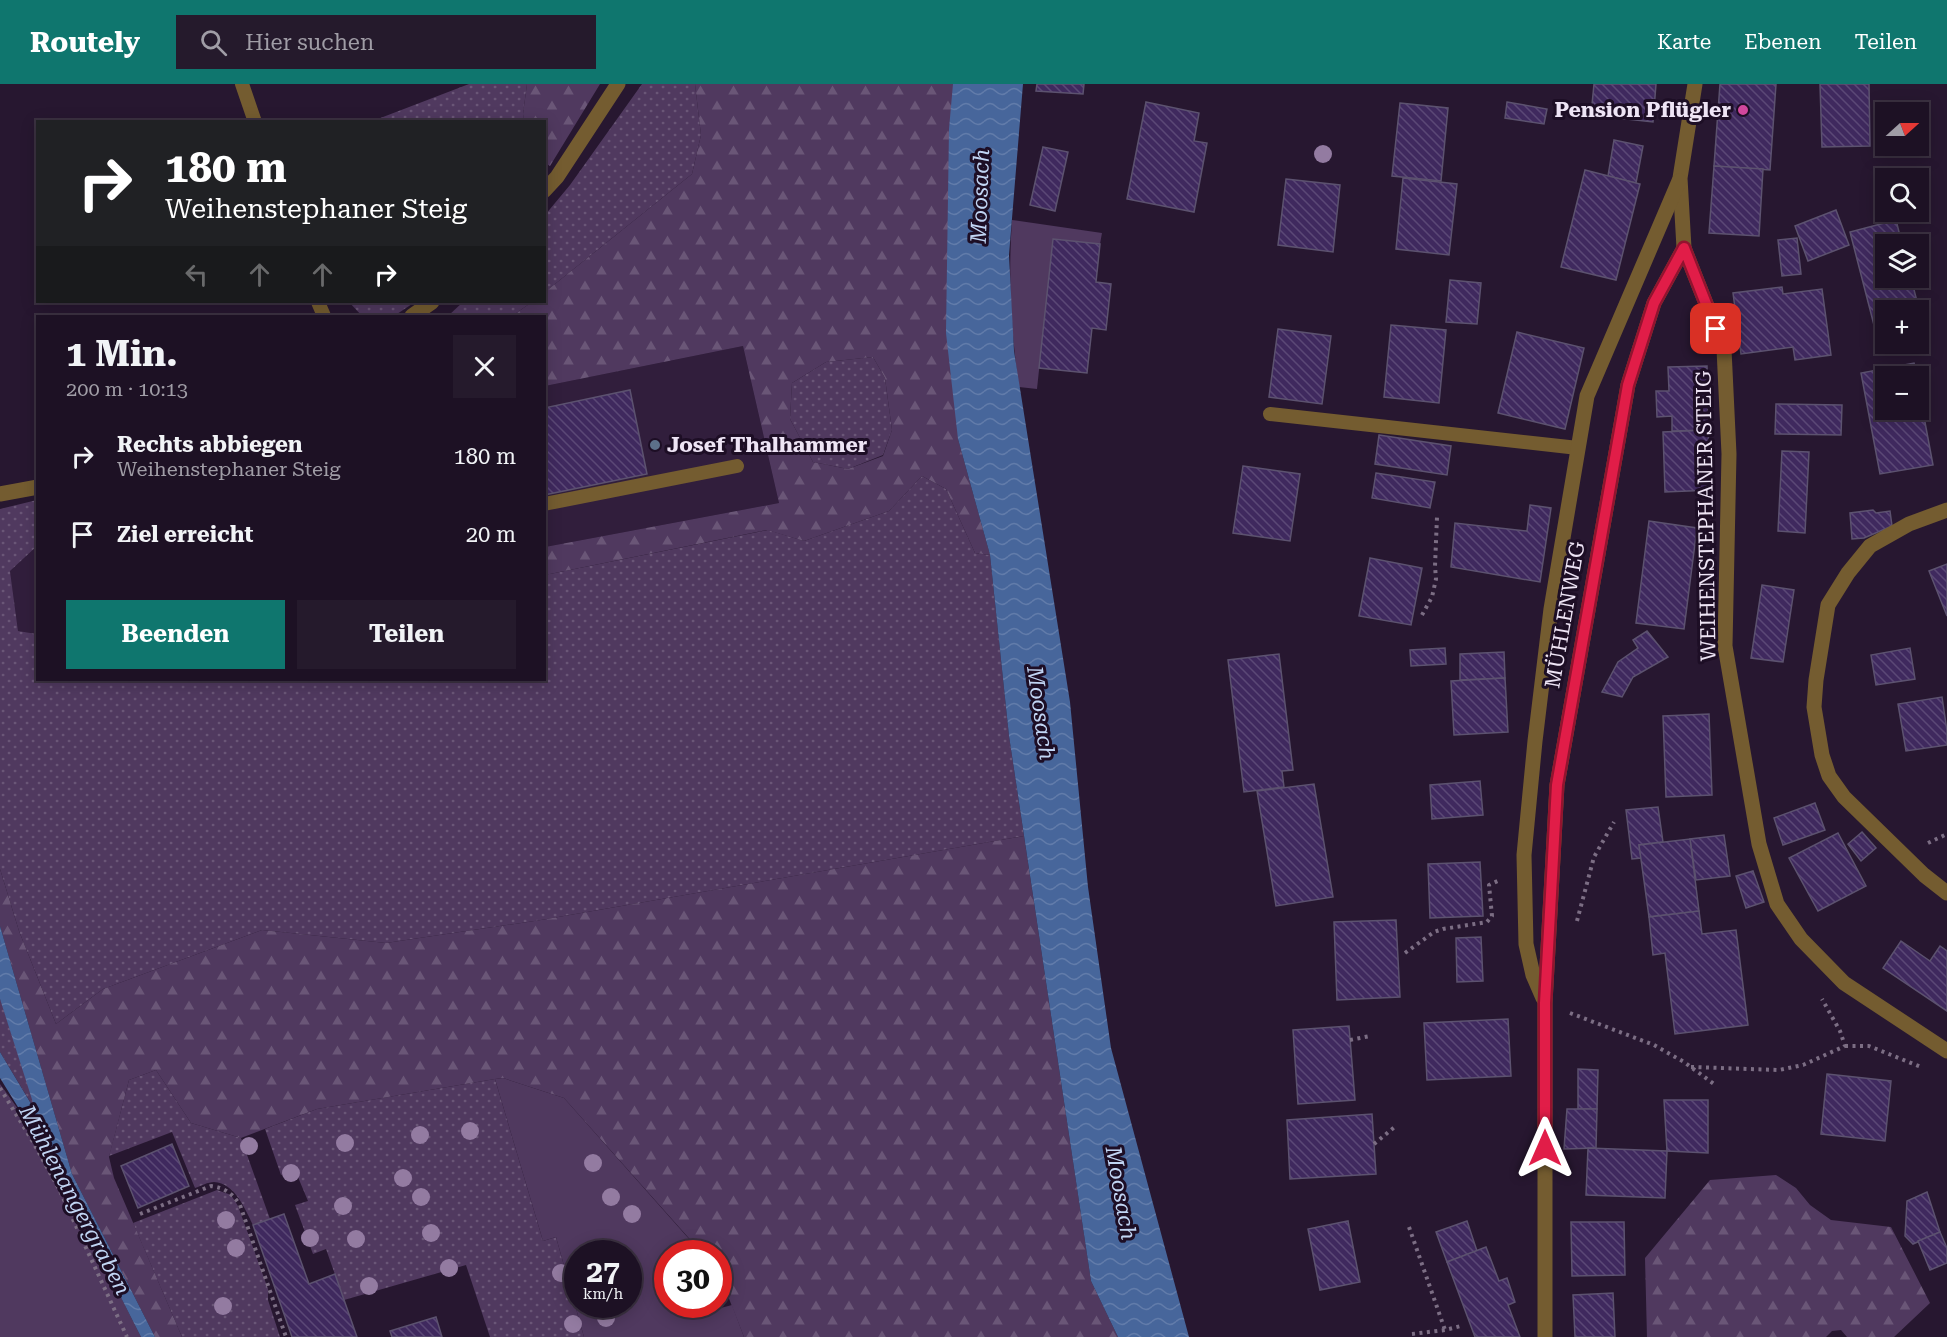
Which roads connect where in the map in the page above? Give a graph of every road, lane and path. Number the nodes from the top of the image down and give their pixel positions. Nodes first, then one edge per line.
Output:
1 (242, 84) edge
2 (618, 84) edge
3 (1695, 84) edge
4 (254, 120) edge
5 (1680, 178) junction
6 (546, 189) edge
7 (1684, 248) junction
8 (431, 303) edge
9 (413, 315) edge
10 (1270, 414) dead end
11 (1578, 448) junction
12 (737, 465) dead end
13 (36, 487) edge
14 (0, 494) edge
15 (546, 504) edge
16 (1947, 510) edge
17 (1437, 517) dead end
18 (1422, 615) dead end
19 (1614, 822) dead end
20 (1524, 876) junction
21 (1947, 893) edge
22 (1575, 927) dead end
23 (1405, 953) dead end
24 (1821, 996) dead end
25 (1545, 1003) junction
26 (1370, 1036) dead end
27 (1350, 1040) dead end
28 (1845, 1046) junction
29 (1947, 1051) edge
30 (1690, 1067) junction
31 (1926, 1069) dead end
32 (1714, 1084) dead end
33 (0, 1088) edge
34 (1397, 1125) dead end
35 (1374, 1144) dead end
36 (140, 1214) dead end
37 (1409, 1227) dead end
38 (280, 1301) dead end
39 (274, 1303) junction
40 (1461, 1326) dead end
41 (1445, 1330) junction
42 (1412, 1334) dead end
43 (127, 1337) edge
44 (286, 1337) edge
45 (1545, 1337) edge

1 - 4 lane
2 - 6 street
3 - 5 street, WEIHENSTEPHANER STEIG
5 - 7 street, WEIHENSTEPHANER STEIG
5 - 11 street, MÜHLENWEG
7 - 25 street, MÜHLENWEG
7 - 29 street, WEIHENSTEPHANER STEIG
8 - 9 street
10 - 11 lane
11 - 20 street, MÜHLENWEG
12 - 15 lane
13 - 14 street
16 - 21 street
17 - 18 path
19 - 22 path
20 - 23 path
20 - 25 street, MÜHLENWEG
24 - 28 path
25 - 30 path
25 - 45 street, MÜHLENWEG
26 - 27 path
28 - 30 path
28 - 31 path
30 - 32 path
33 - 43 path
34 - 35 path
36 - 39 path
37 - 41 path
38 - 39 path
39 - 44 path
40 - 41 path
41 - 42 path

